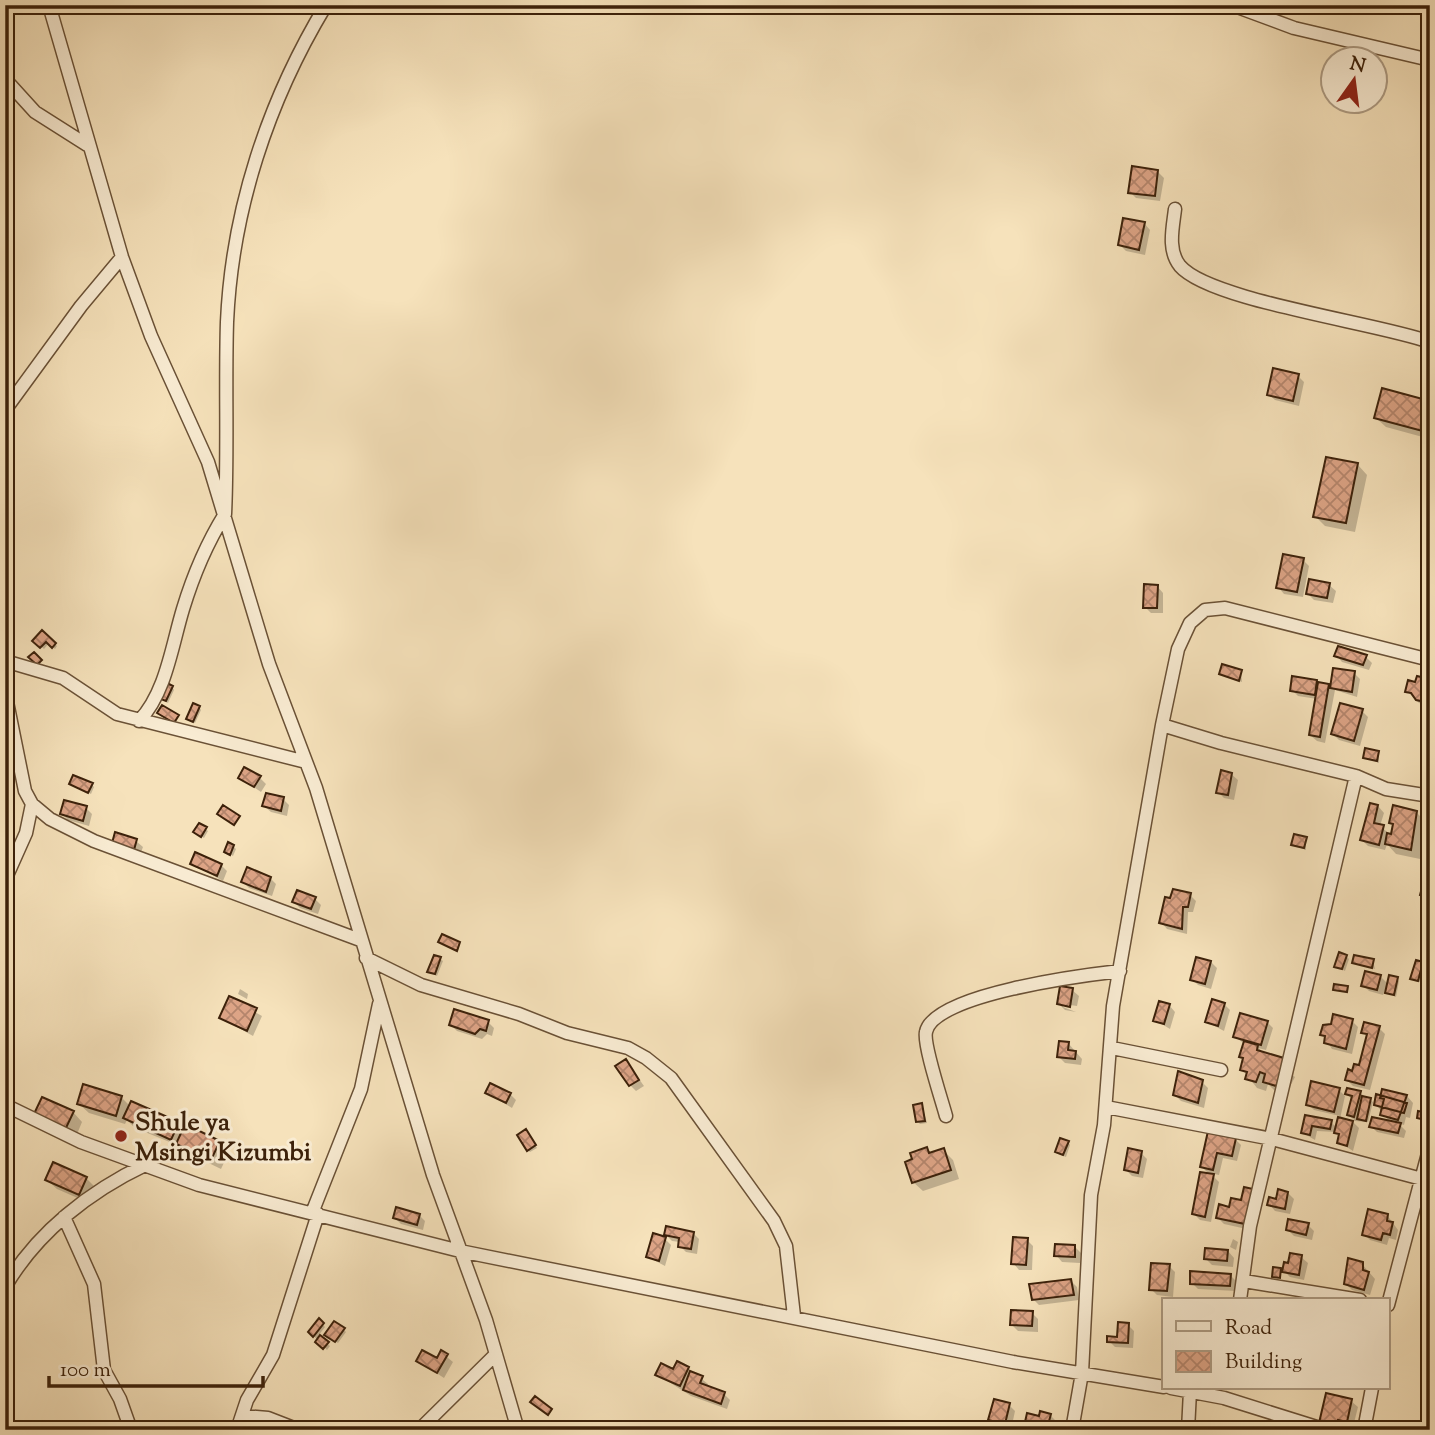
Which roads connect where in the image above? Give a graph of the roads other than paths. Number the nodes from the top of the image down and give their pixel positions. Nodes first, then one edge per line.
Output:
1 (48, 5) edge
2 (326, 5) edge
3 (1233, 5) edge
4 (1430, 60) edge
5 (5, 79) edge
6 (87, 145) junction
7 (1175, 209) dead end
8 (122, 257) junction
9 (1430, 342) edge
10 (5, 410) edge
11 (225, 514) junction
12 (1430, 660) edge
13 (5, 662) edge
14 (5, 692) edge
15 (139, 721) junction
16 (1162, 725) junction
17 (306, 762) junction
18 (1356, 776) junction
19 (1430, 796) edge
20 (32, 804) junction
21 (5, 880) edge
22 (360, 940) junction
23 (366, 958) junction
24 (1120, 971) junction
25 (380, 1003) junction
26 (1112, 1048) junction
27 (1221, 1070) dead end
28 (5, 1105) edge
29 (1105, 1107) junction
30 (946, 1116) dead end
31 (1272, 1139) junction
32 (1430, 1146) edge
33 (147, 1164) junction
34 (1422, 1179) junction
35 (315, 1213) junction
36 (64, 1217) junction
37 (460, 1251) junction
38 (1244, 1281) junction
39 (5, 1287) edge
40 (1240, 1298) edge
41 (1348, 1298) edge
42 (1390, 1298) edge
43 (794, 1316) junction
44 (496, 1354) junction
45 (1082, 1373) junction
46 (1162, 1387) edge
47 (1184, 1390) edge
48 (1372, 1390) edge
49 (1190, 1391) junction
50 (1225, 1393) edge
51 (243, 1416) junction
52 (131, 1430) edge
53 (237, 1430) edge
54 (299, 1430) edge
55 (419, 1430) edge
56 (518, 1430) edge
57 (1072, 1430) edge
58 (1188, 1430) edge
59 (1326, 1430) edge
60 (1364, 1430) edge

1 - 6 street
2 - 11 street
3 - 4 street
5 - 6 street
6 - 8 street
7 - 9 street
8 - 10 street
8 - 11 street
11 - 15 street
11 - 17 street
12 - 16 street
13 - 15 street
14 - 20 street
15 - 17 street
16 - 18 street
16 - 24 street
17 - 22 street
18 - 19 street
18 - 31 street
20 - 21 street
20 - 22 street
22 - 23 street
23 - 25 street
23 - 43 street
24 - 26 street
24 - 30 street
25 - 35 street
25 - 37 street
26 - 27 street
26 - 29 street
28 - 33 street
29 - 31 street
29 - 45 street
31 - 34 street
31 - 38 street
32 - 34 street
33 - 35 street
33 - 36 street
34 - 42 street
35 - 37 street
35 - 51 street
36 - 39 street
36 - 52 street
37 - 43 street
37 - 44 street
38 - 40 street
38 - 41 street
43 - 45 street
44 - 55 street
44 - 56 street
45 - 46 street
45 - 57 street
47 - 49 street
48 - 60 street
49 - 50 street
49 - 58 street
50 - 59 street
51 - 53 street
51 - 54 street

